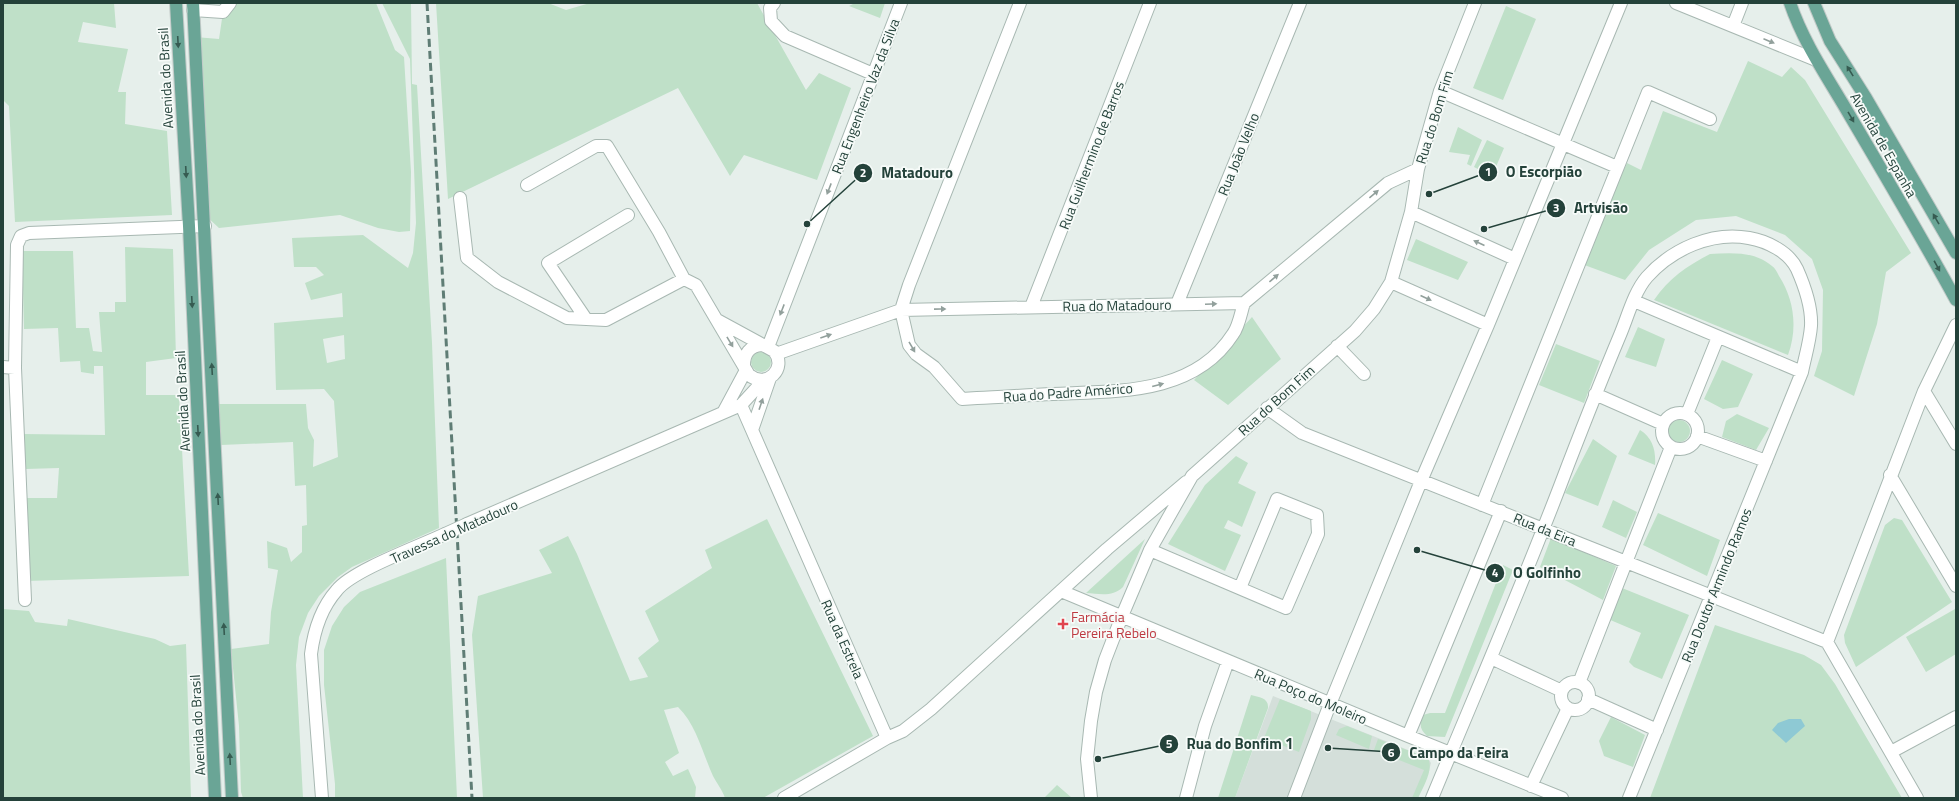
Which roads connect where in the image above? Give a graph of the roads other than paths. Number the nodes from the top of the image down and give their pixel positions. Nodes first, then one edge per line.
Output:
1 (176, 3) edge
2 (230, 3) edge
3 (761, 3) edge
4 (774, 3) edge
5 (901, 3) edge
6 (1020, 3) edge
7 (1150, 3) edge
8 (1300, 3) edge
9 (1475, 3) edge
10 (1621, 3) edge
11 (1676, 3) edge
12 (1742, 3) edge
13 (1790, 3) edge
14 (1814, 3) edge
15 (193, 6) edge
16 (771, 21) junction
17 (1733, 26) junction
18 (1816, 60) junction
19 (873, 74) junction
20 (1440, 91) junction
21 (1710, 120) dead end
22 (1563, 144) junction
23 (1617, 167) junction
24 (1418, 169) junction
25 (527, 185) dead end
26 (460, 198) dead end
27 (1411, 212) junction
28 (628, 215) dead end
29 (189, 226) junction
30 (205, 226) junction
31 (1956, 253) edge
32 (1514, 260) junction
33 (684, 279) junction
34 (1391, 282) junction
35 (1956, 300) edge
36 (1634, 302) junction
37 (1244, 303) junction
38 (1177, 304) junction
39 (1031, 307) junction
40 (901, 310) junction
41 (586, 319) junction
42 (716, 320) junction
43 (1488, 325) junction
44 (1956, 325) edge
45 (1718, 337) junction
46 (1337, 346) junction
47 (769, 349) junction
48 (9, 367) edge
49 (745, 368) junction
50 (1802, 372) junction
51 (1364, 374) dead end
52 (767, 379) junction
53 (1924, 391) junction
54 (1595, 394) junction
55 (740, 405) junction
56 (1267, 408) junction
57 (724, 411) junction
58 (1687, 414) junction
59 (1663, 424) junction
60 (752, 430) junction
61 (1697, 436) junction
62 (1956, 444) edge
63 (1671, 447) junction
64 (1766, 461) junction
65 (1890, 475) junction
66 (1192, 476) junction
67 (1420, 481) junction
68 (1482, 505) junction
69 (1501, 512) junction
70 (1544, 528) junction
71 (1150, 550) junction
72 (1626, 561) junction
73 (1956, 586) edge
74 (1240, 588) junction
75 (1061, 591) junction
76 (1710, 596) junction
77 (25, 600) dead end
78 (1122, 616) junction
79 (1827, 642) junction
80 (1491, 658) junction
81 (1228, 662) junction
82 (1579, 682) junction
83 (1562, 691) junction
84 (1588, 699) junction
85 (1330, 704) junction
86 (1568, 708) junction
87 (1956, 717) edge
88 (1657, 730) junction
89 (1408, 736) junction
90 (887, 738) junction
91 (1891, 752) junction
92 (1450, 754) junction
93 (1531, 786) junction
94 (215, 798) edge
95 (232, 798) edge
96 (322, 798) edge
97 (784, 798) edge
98 (1091, 798) edge
99 (1186, 798) edge
100 (1294, 798) edge
101 (1432, 798) edge
102 (1562, 798) edge
103 (1629, 798) edge
104 (1917, 798) edge

1 -> 29 main road, Avenida do Brasil
2 - 15 street
3 - 16 street
4 - 16 street
5 - 19 street, Rua Engenheiro Vaz da Silva
6 - 40 street
7 - 39 street, Rua Guilhermino de Barros
8 - 38 street, Rua João Velho
9 - 20 street, Rua do Bom Fim
10 - 22 street
11 - 17 street
12 - 17 street
13 - 18 main road, Avenida de Espanha
31 -> 14 main road, Avenida de Espanha
15 - 30 main road
16 - 19 street
17 -> 18 street
18 -> 35 main road, Avenida de Espanha
19 -> 47 street, Rua Engenheiro Vaz da Silva
20 - 22 street
20 - 24 street, Rua do Bom Fim
21 - 23 street
22 - 23 street
22 - 32 street
23 - 68 street
24 - 27 street, Rua do Bom Fim
37 -> 24 street
25 - 33 street
26 - 41 street
32 -> 27 street
27 - 34 street, Rua do Bom Fim
28 - 41 street
29 - 30 street
29 - 48 street
29 -> 94 main road, Avenida do Brasil
95 -> 30 main road
32 - 43 street
33 - 41 street
33 - 42 street
34 -> 43 street
34 - 46 street, Rua do Bom Fim
36 - 45 street
36 - 50 street, Rua Doutor Armindo Ramos
36 - 54 street, Rua Doutor Armindo Ramos
38 -> 37 street, Rua do Matadouro
40 -> 37 street, Rua do Padre Américo
38 - 39 street, Rua do Matadouro
40 -> 39 street, Rua do Matadouro
47 -> 40 street, Rua do Matadouro
42 - 47 street
42 -> 49 street
43 - 67 street
44 - 53 street
45 - 50 street
45 - 58 street
46 - 51 street
46 - 56 street, Rua do Bom Fim
47 - 49 street
47 - 52 street
48 - 77 street
49 - 52 street
49 - 57 street
50 - 64 street, Rua Doutor Armindo Ramos
52 - 55 street, Travessa do Matadouro
60 -> 52 street
53 - 62 street
53 - 65 street
54 - 59 street
54 - 70 street, Rua Doutor Armindo Ramos
55 - 57 street, Travessa do Matadouro
55 - 60 street, Rua da Estrela
56 - 66 street, Rua do Bom Fim
56 - 67 street, Rua da Eira
57 - 96 street, Travessa do Matadouro, bridge
58 - 59 street
58 - 61 street
59 - 63 street
60 - 90 street, Rua da Estrela
61 - 63 street
61 - 64 street
63 - 72 street
64 - 76 street, Rua Doutor Armindo Ramos
65 - 73 street
65 - 79 street
66 - 71 street, Rua do Bom Fim
66 - 75 street
67 - 68 street, Rua da Eira
67 - 85 street
68 - 69 street, Rua da Eira
69 - 70 street, Rua da Eira
69 - 89 street
70 - 72 street, Rua da Eira
70 - 80 street, Rua Doutor Armindo Ramos
71 - 74 street
71 - 78 street, Rua do Bom Fim
72 - 76 street, Rua da Eira
72 - 82 street
74 - 74 street
75 - 78 street, Rua Poço do Moleiro
75 - 90 street
76 - 79 street, Rua da Eira
76 - 88 street, Rua Doutor Armindo Ramos
78 - 81 street, Rua Poço do Moleiro
78 - 98 street, Rua do Bom Fim
79 - 91 street
80 - 83 street
80 - 92 street, Rua Doutor Armindo Ramos
81 - 85 street, Rua Poço do Moleiro
81 - 99 street
82 - 83 street
82 - 84 street
83 - 86 street
84 - 86 street
84 - 88 street
85 - 89 street, Rua Poço do Moleiro
85 - 100 street
86 - 93 street
87 - 91 street
88 - 103 street, Rua Doutor Armindo Ramos
89 - 92 street, Rua Poço do Moleiro
90 - 97 street
91 - 104 street
92 - 93 street, Rua Poço do Moleiro
92 - 101 street, Rua Doutor Armindo Ramos
93 - 102 street, Rua Poço do Moleiro

